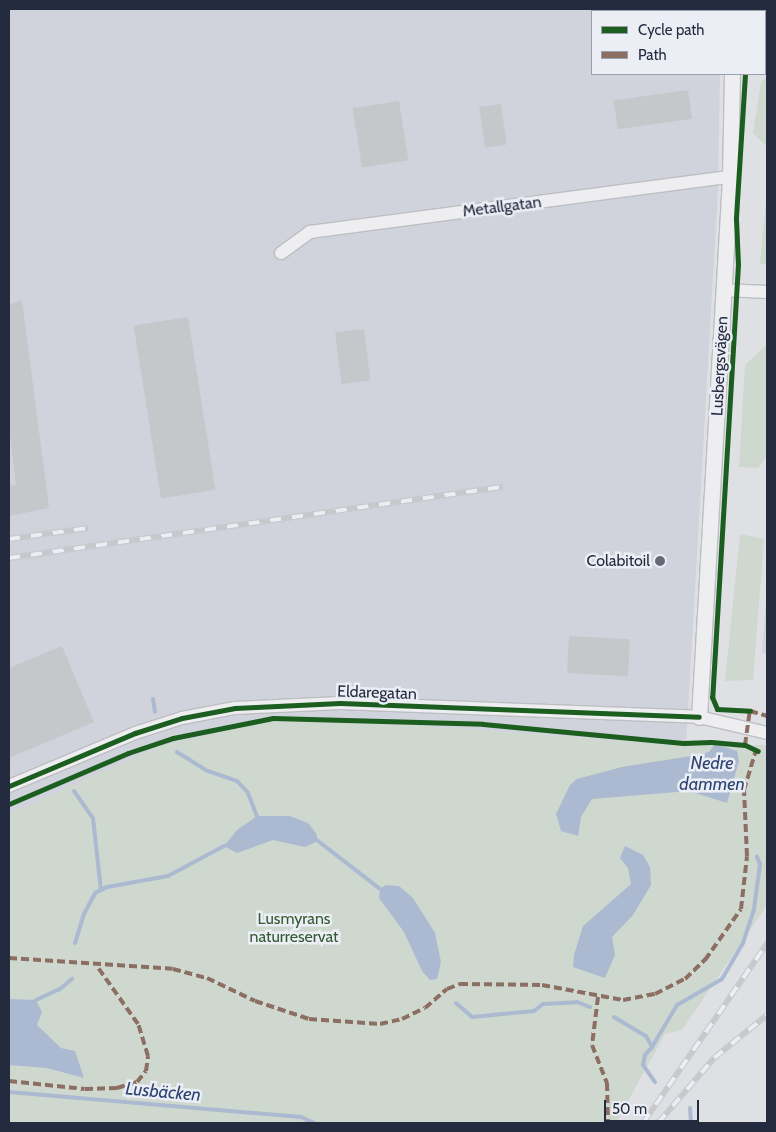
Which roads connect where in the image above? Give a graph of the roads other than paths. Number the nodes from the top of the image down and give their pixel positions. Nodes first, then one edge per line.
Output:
1 (732, 75) edge
2 (730, 177) junction
3 (281, 254) dead end
4 (724, 290) junction
5 (767, 292) edge
6 (699, 717) junction
7 (767, 733) edge
8 (9, 786) edge

1 - 2 street, Lusbergsvägen
2 - 3 street, Metallgatan
2 - 4 street, Lusbergsvägen
4 - 5 street
4 - 6 street, Lusbergsvägen
6 - 7 street, Eldaregatan
6 - 8 street, Eldaregatan

